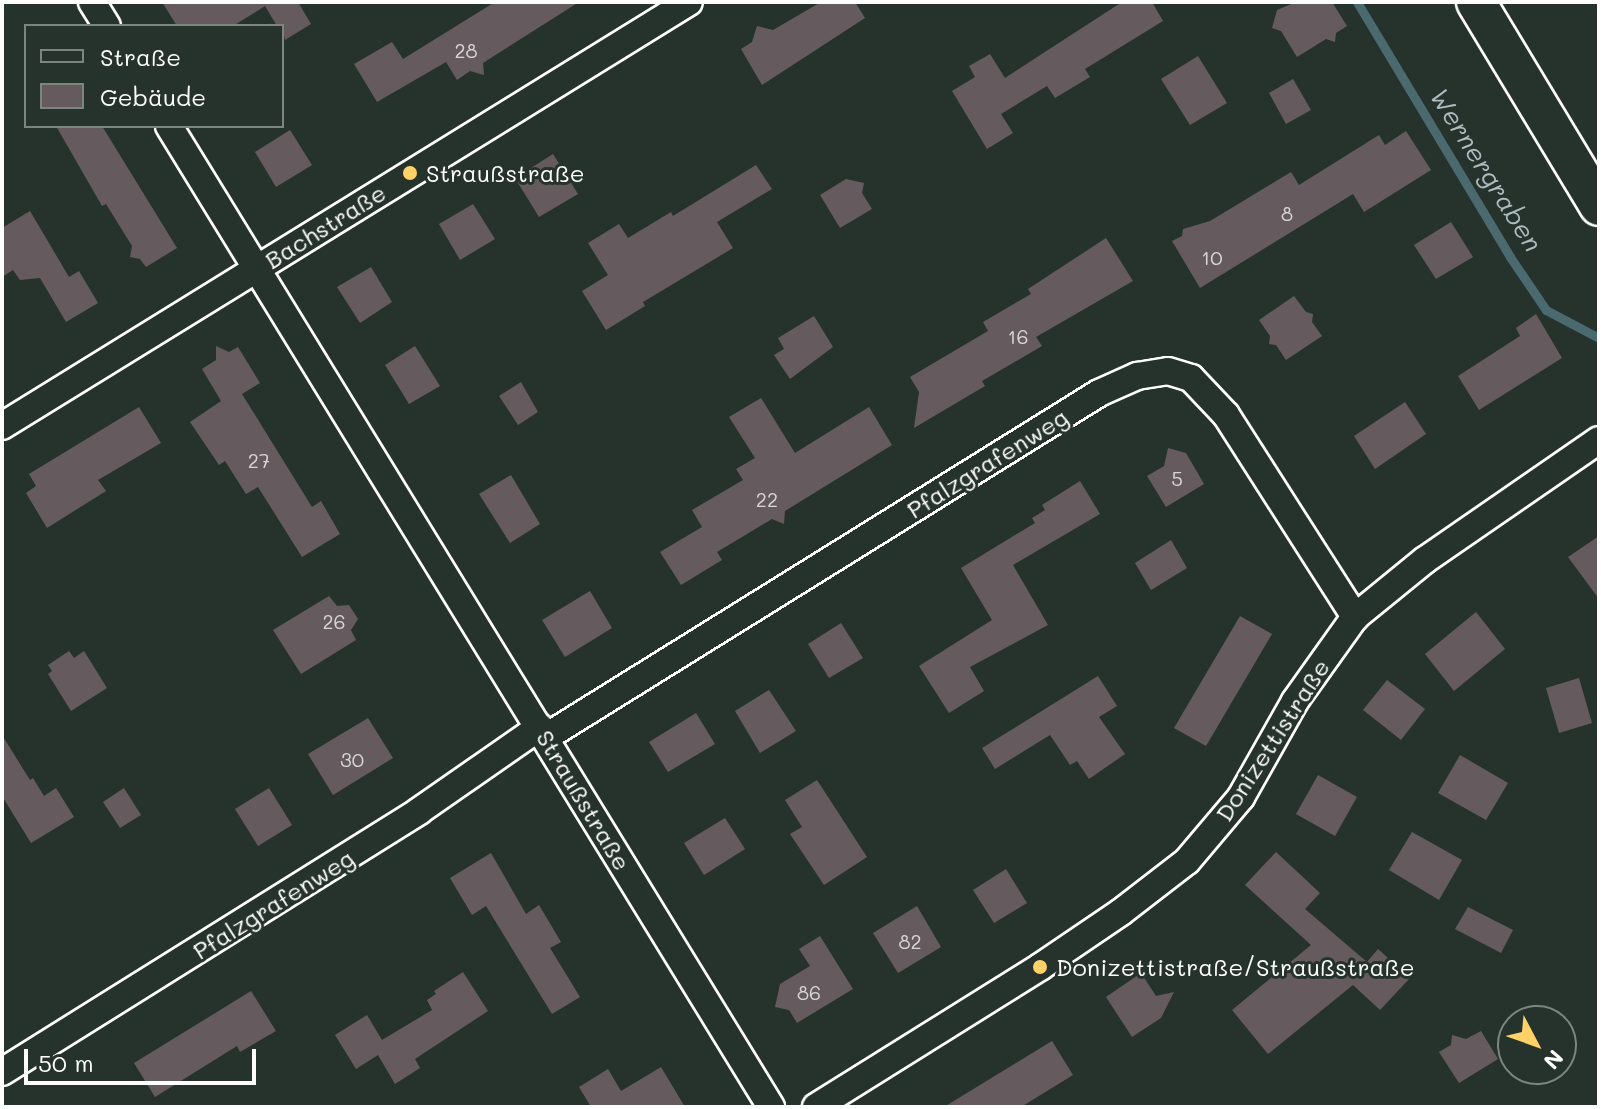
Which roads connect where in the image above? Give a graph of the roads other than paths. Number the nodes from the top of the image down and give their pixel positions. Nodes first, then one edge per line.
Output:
1 (92, 2) edge
2 (689, 2) edge
3 (1476, 2) edge
4 (106, 24) edge
5 (170, 128) edge
6 (1599, 206) edge
7 (257, 268) junction
8 (2, 426) edge
9 (1599, 440) edge
10 (1355, 617) junction
11 (543, 732) junction
12 (2, 1072) edge
13 (771, 1107) edge
14 (816, 1107) edge

1 - 4 street
2 - 7 street, Bachstraße
3 - 6 street
5 - 7 street, Straußstraße
7 - 8 street, Bachstraße
7 - 11 street, Straußstraße
9 - 10 street, Donizettistraße
10 - 11 street, Pfalzgrafenweg
10 - 14 street, Donizettistraße
11 - 12 street, Pfalzgrafenweg
11 - 13 street, Straußstraße

